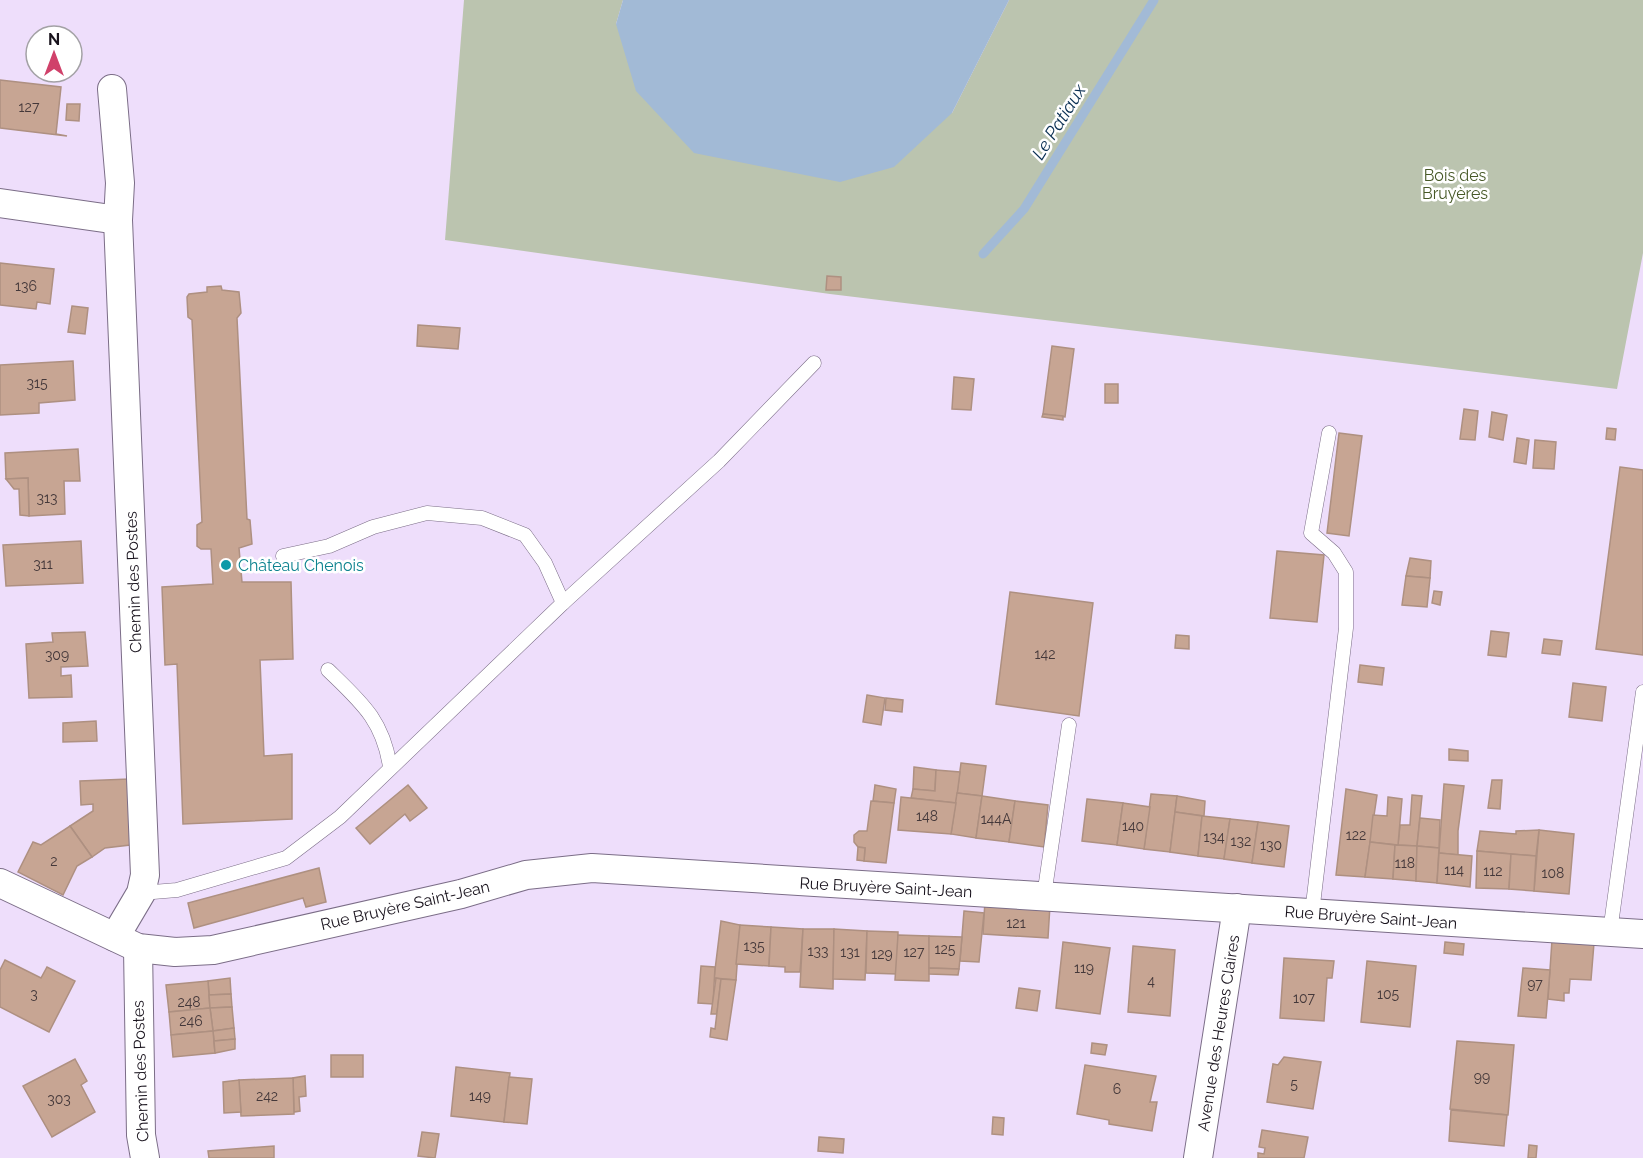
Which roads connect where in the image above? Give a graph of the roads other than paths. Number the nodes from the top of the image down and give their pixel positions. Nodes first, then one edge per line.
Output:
1 (112, 89) dead end
2 (0, 203) edge
3 (118, 220) junction
4 (814, 363) dead end
5 (1329, 434) dead end
6 (283, 556) dead end
7 (563, 603) junction
8 (328, 670) dead end
9 (1643, 692) edge
10 (1069, 725) dead end
11 (390, 767) junction
12 (0, 883) edge
13 (141, 893) junction
14 (1044, 896) junction
15 (1237, 908) junction
16 (1312, 913) junction
17 (1610, 932) junction
18 (1643, 934) edge
19 (126, 942) junction
20 (145, 1158) edge
21 (1198, 1158) edge

1 - 3 street, Chemin des Postes
2 - 3 street
3 - 13 street, Chemin des Postes
4 - 7 lane
5 - 16 lane
6 - 7 lane
7 - 11 lane
8 - 11 lane
9 - 17 lane
10 - 14 lane
11 - 13 lane
12 - 19 street, Rue Bruyère Saint-Jean
13 - 19 street, Chemin des Postes
14 - 15 street, Rue Bruyère Saint-Jean
14 - 19 street, Rue Bruyère Saint-Jean
15 - 16 street, Rue Bruyère Saint-Jean
15 - 21 street, Avenue des Heures Claires
16 - 17 street, Rue Bruyère Saint-Jean
17 - 18 street, Rue Bruyère Saint-Jean
19 - 20 street, Chemin des Postes

